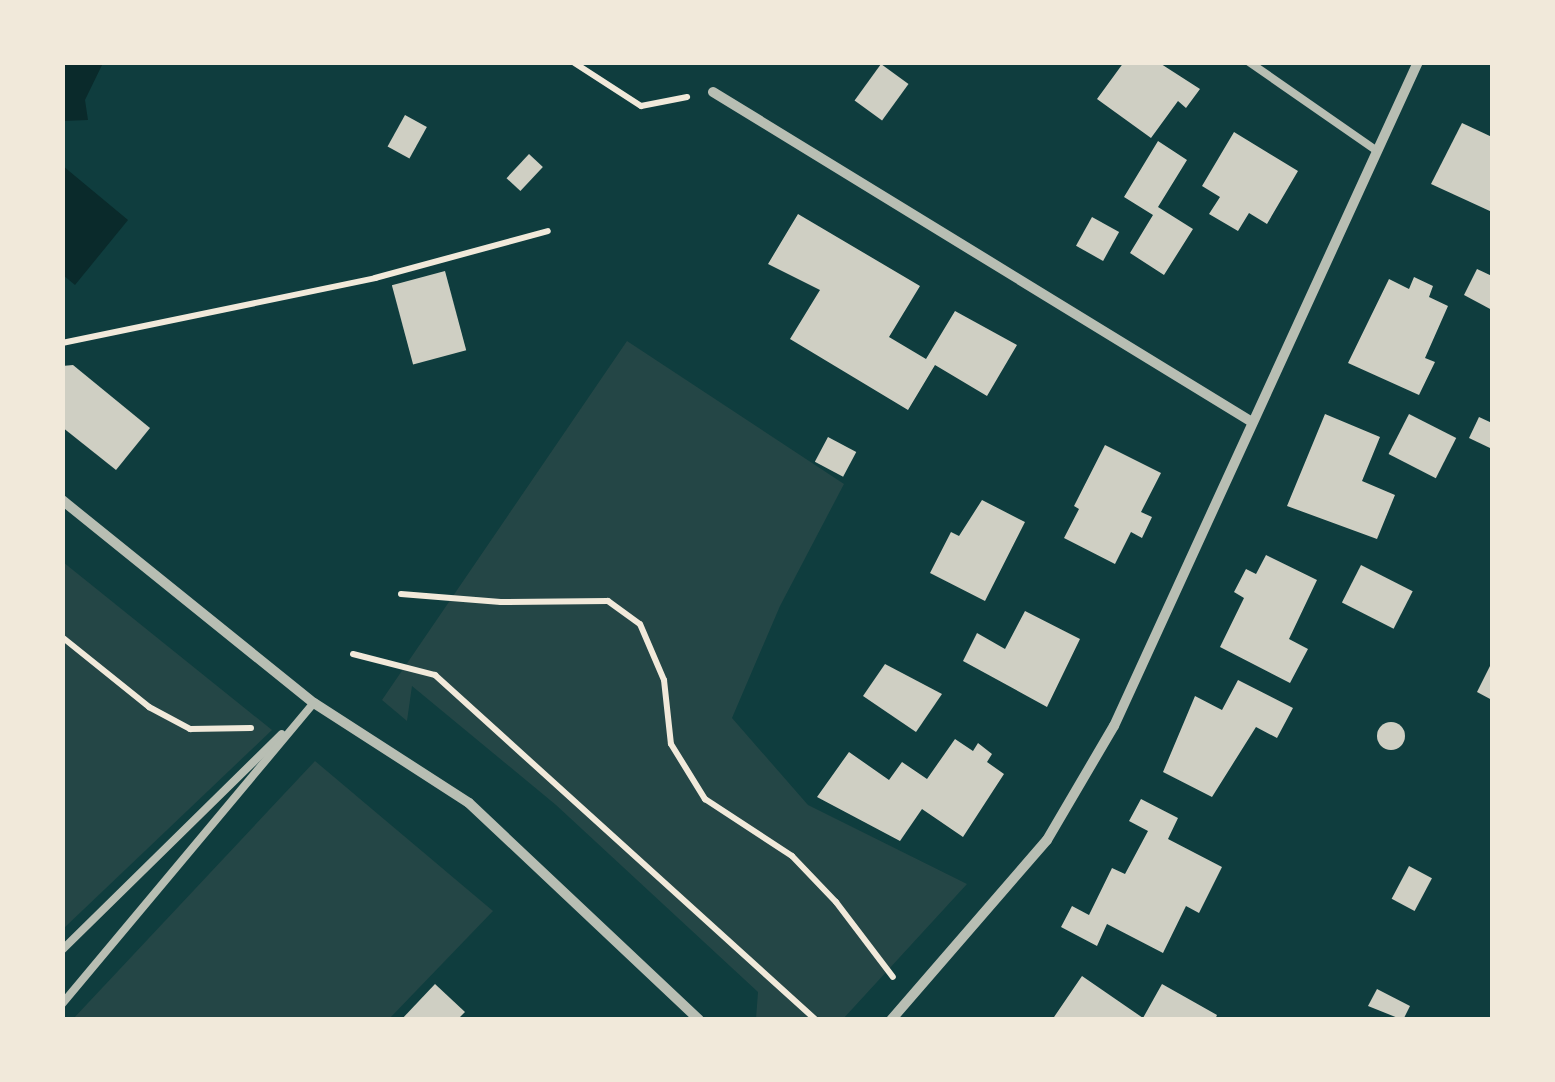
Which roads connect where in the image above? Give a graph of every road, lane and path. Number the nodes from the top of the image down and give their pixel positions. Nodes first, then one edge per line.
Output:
1 (573, 62) edge
2 (1249, 62) edge
3 (1418, 62) edge
4 (713, 92) joint
5 (1377, 150) junction
6 (548, 231) dead end
7 (62, 343) edge
8 (1252, 422) junction
9 (62, 500) edge
10 (401, 594) dead end
11 (62, 637) edge
12 (354, 654) dead end
13 (314, 703) junction
14 (265, 722) dead end
15 (62, 950) edge
16 (909, 999) junction
17 (62, 1004) edge
18 (699, 1020) edge
19 (816, 1020) edge
20 (891, 1020) edge

1 - 4 path
2 - 5 lane
3 - 5 street
4 - 8 street
5 - 8 street
6 - 7 path
8 - 16 street
9 - 13 street
10 - 16 path
11 - 14 path
12 - 19 path
13 - 15 lane
13 - 17 lane
13 - 18 street
16 - 20 street

